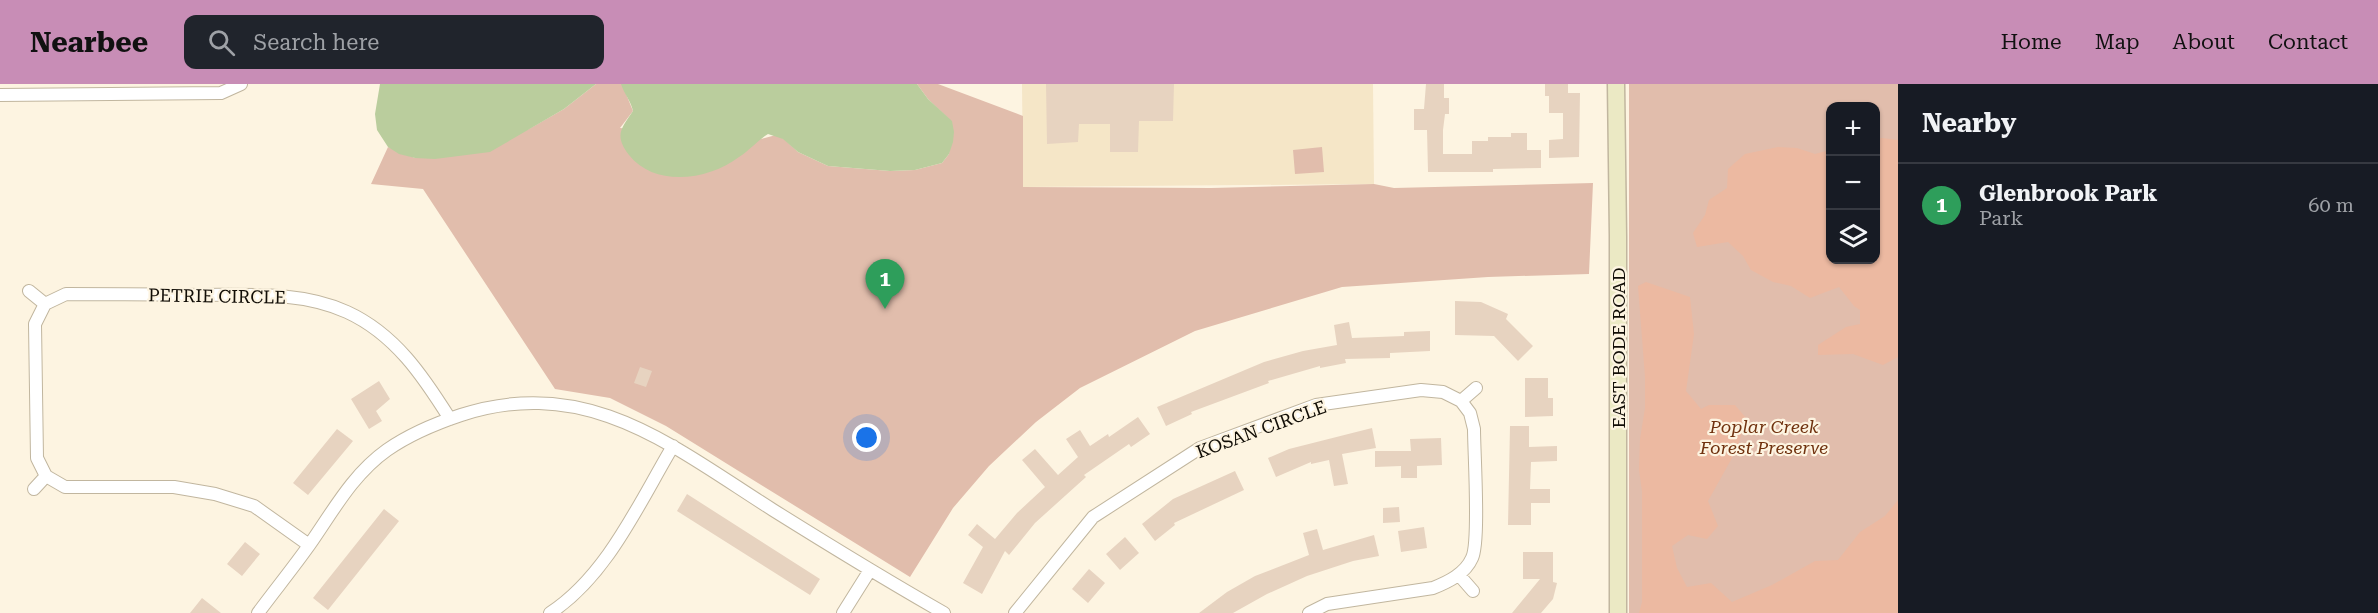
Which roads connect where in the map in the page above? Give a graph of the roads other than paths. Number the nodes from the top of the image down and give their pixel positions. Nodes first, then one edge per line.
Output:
1 (241, 84) edge
2 (1616, 84) edge
3 (0, 95) edge
4 (29, 291) dead end
5 (45, 304) junction
6 (1476, 388) dead end
7 (1461, 400) junction
8 (450, 419) junction
9 (673, 446) junction
10 (46, 476) junction
11 (34, 489) dead end
12 (309, 545) junction
13 (870, 570) junction
14 (1459, 575) junction
15 (1473, 591) dead end
16 (258, 613) edge
17 (550, 613) edge
18 (843, 613) edge
19 (944, 613) edge
20 (1015, 613) edge
21 (1309, 613) edge
22 (1618, 613) edge

1 - 3 street
2 - 22 street, EAST BODE ROAD
4 - 5 street
5 - 8 street, PETRIE CIRCLE
5 - 10 street
6 - 7 street
7 - 14 street
7 - 20 street, KOSAN CIRCLE
8 - 9 street
8 - 12 street
9 - 13 street
9 - 17 street
10 - 11 street
10 - 12 street
12 - 16 street
13 - 18 street
13 - 19 street
14 - 15 street
14 - 21 street

